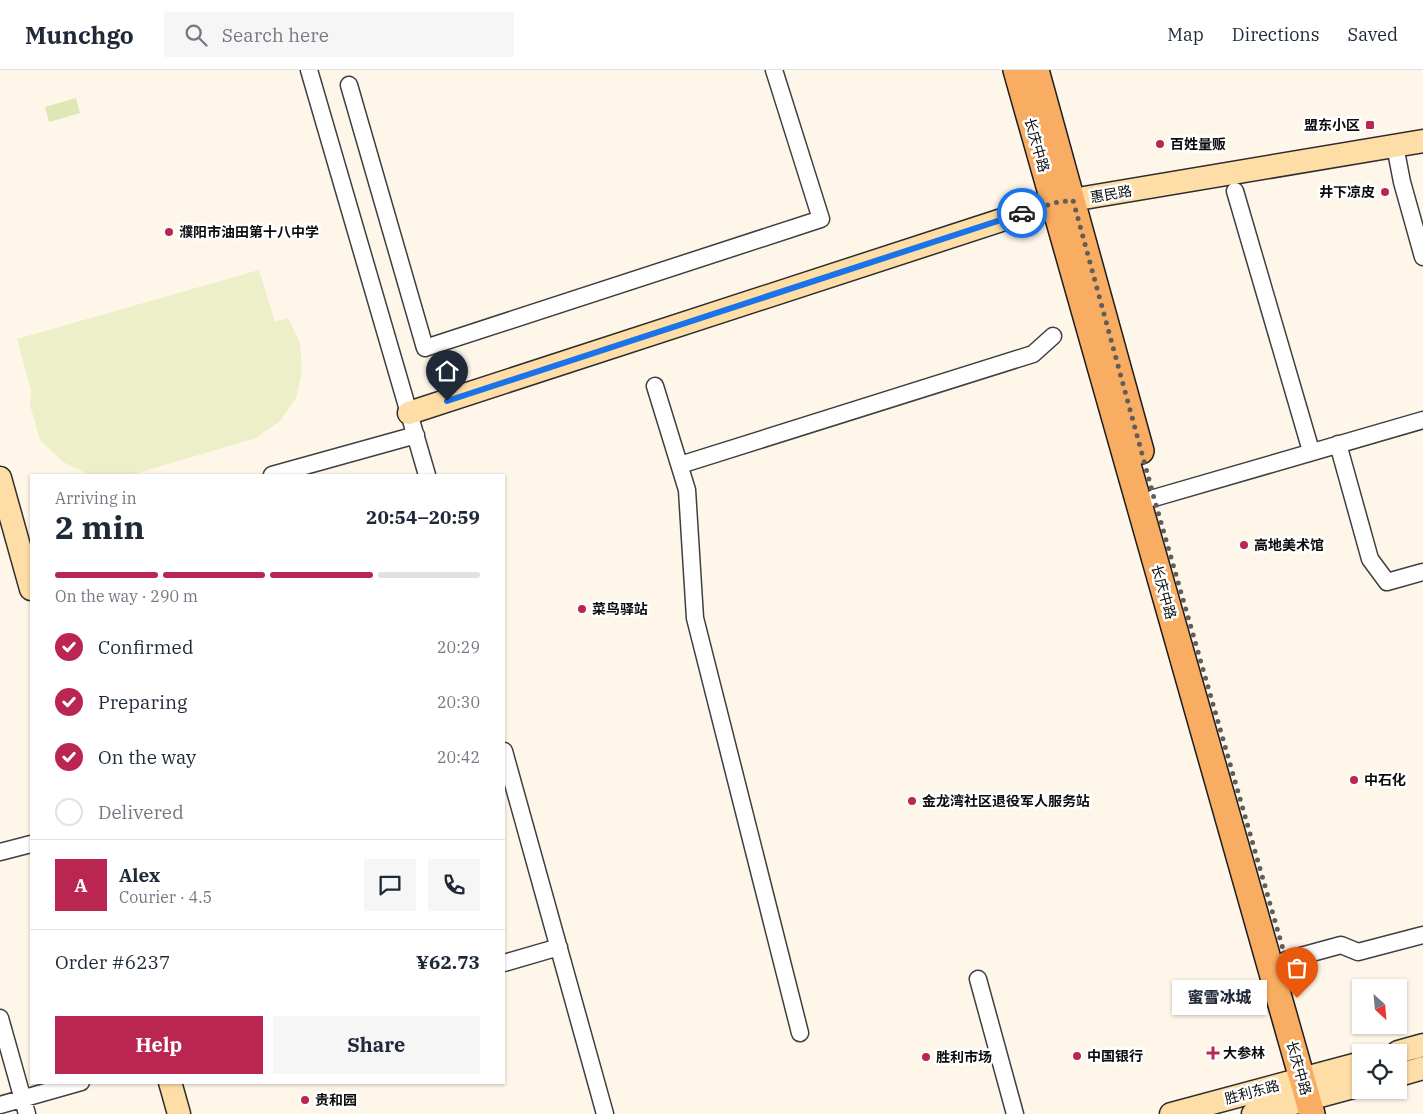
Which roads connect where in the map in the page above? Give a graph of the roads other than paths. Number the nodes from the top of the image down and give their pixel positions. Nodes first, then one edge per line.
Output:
1 (309, 70) edge
2 (774, 70) edge
3 (1016, 70) edge
4 (1036, 70) edge
5 (349, 85) dead end
6 (1423, 126) edge
7 (1423, 141) edge
8 (1395, 146) junction
9 (1235, 191) dead end
10 (1061, 195) junction
11 (1423, 257) edge
12 (1052, 336) dead end
13 (655, 386) dead end
14 (409, 413) junction
15 (1423, 420) edge
16 (416, 435) junction
17 (1338, 444) junction
18 (1311, 451) junction
19 (680, 465) junction
20 (276, 474) edge
21 (427, 474) edge
22 (1, 485) edge
23 (1154, 498) junction
24 (25, 543) edge
25 (1423, 572) edge
26 (30, 581) edge
27 (505, 755) edge
28 (30, 844) edge
29 (0, 852) edge
30 (1423, 935) edge
31 (559, 947) junction
32 (1286, 960) junction
33 (505, 963) edge
34 (978, 979) dead end
35 (0, 1018) edge
36 (800, 1032) dead end
37 (1423, 1046) edge
38 (1407, 1050) edge
39 (1423, 1068) edge
40 (1352, 1070) edge
41 (1407, 1073) edge
42 (76, 1084) edge
43 (171, 1084) edge
44 (1352, 1087) edge
45 (1316, 1096) edge
46 (0, 1105) edge
47 (25, 1106) edge
48 (179, 1114) edge
49 (605, 1114) edge
50 (1015, 1114) edge
51 (1171, 1114) edge
52 (1253, 1114) edge

1 - 14 street
2 - 5 street
3 - 10 main road, 长庆中路
4 - 10 main road, 长庆中路
6 - 10 street, 惠民路
7 - 8 street, 惠民路
8 - 10 street, 惠民路
8 - 11 street
9 - 18 street
10 - 14 street, 惠民路
10 - 23 main road, 长庆中路
10 - 45 main road, 长庆中路
12 - 19 street
13 - 19 street
14 - 16 street
15 - 17 street
16 - 20 street
16 - 21 street
17 - 18 street
17 - 25 street
18 - 23 street
19 - 36 street
22 - 24 street
23 - 32 main road, 长庆中路
24 - 26 street
27 - 31 street
28 - 29 street
30 - 32 street
31 - 33 street
31 - 49 street
32 - 45 main road, 长庆中路
34 - 50 street
35 - 47 street
37 - 38 street
39 - 41 street
40 - 45 street, 胜利东路
42 - 47 street
43 - 48 street
44 - 45 street, 胜利东路
45 - 51 street, 胜利东路
45 - 52 street, 胜利东路
46 - 47 street

